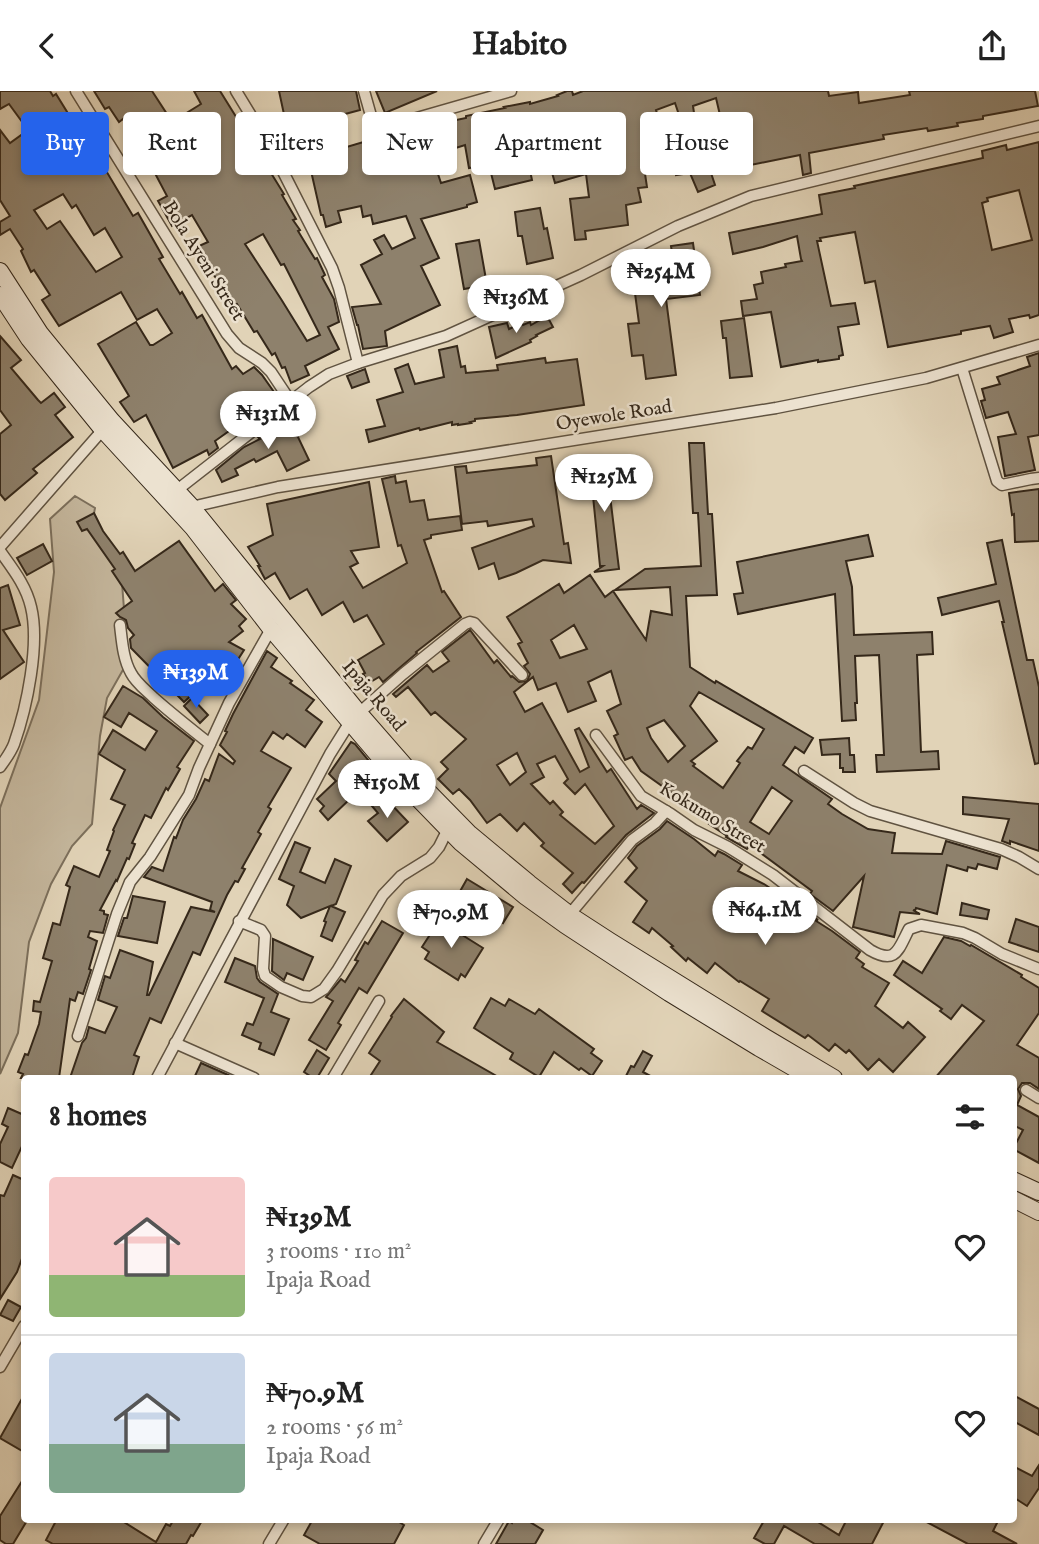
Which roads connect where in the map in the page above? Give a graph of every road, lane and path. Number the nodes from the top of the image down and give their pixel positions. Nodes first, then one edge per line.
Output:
1 (76, 91) edge
2 (236, 91) edge
3 (365, 91) edge
4 (511, 91) edge
5 (496, 93) edge
6 (1039, 126) edge
7 (0, 271) edge
8 (0, 295) edge
9 (1039, 345) edge
10 (358, 363) junction
11 (962, 368) junction
12 (291, 402) junction
13 (107, 425) junction
14 (1039, 478) edge
15 (178, 501) junction
16 (0, 549) edge
17 (120, 625) dead end
18 (271, 629) junction
19 (522, 675) dead end
20 (355, 718) junction
21 (596, 735) dead end
22 (210, 744) junction
23 (0, 767) edge
24 (804, 771) dead end
25 (666, 811) junction
26 (448, 829) junction
27 (1039, 869) edge
28 (507, 873) junction
29 (570, 914) junction
30 (239, 921) junction
31 (1039, 969) edge
32 (379, 1001) dead end
33 (78, 1037) dead end
34 (175, 1043) junction
35 (159, 1075) edge
36 (247, 1075) edge
37 (335, 1075) edge
38 (806, 1075) edge
39 (829, 1075) edge
40 (1026, 1090) dead end
41 (1039, 1098) edge
42 (1017, 1182) edge
43 (1039, 1192) edge
44 (1017, 1201) edge
45 (1039, 1212) edge
46 (21, 1330) edge
47 (0, 1367) edge
48 (280, 1523) edge
49 (497, 1523) edge
50 (269, 1544) edge
51 (484, 1544) edge

1 - 12 street, Bola Ayeni Street
2 - 10 street
3 - 5 street
4 - 5 street
6 - 10 street
7 - 13 main road, Ipaja Road
8 - 13 main road, Ipaja Road
9 - 11 street, Oyewole Road
10 - 12 street
11 - 14 street
11 - 15 street, Oyewole Road
12 - 15 street
13 - 15 main road, Ipaja Road
13 - 16 street
15 - 18 main road, Ipaja Road
15 - 20 main road, Ipaja Road
16 - 23 street
17 - 22 street
18 - 20 main road, Ipaja Road
18 - 22 street
19 - 20 street
20 - 26 main road, Ipaja Road
20 - 28 main road, Ipaja Road
20 - 30 street
21 - 25 street, Kokumo Street
22 - 33 street
24 - 27 street
25 - 29 street
25 - 31 street, Kokumo Street
26 - 28 main road, Ipaja Road
26 - 30 street
28 - 29 main road, Ipaja Road
28 - 38 main road, Ipaja Road
29 - 39 main road, Ipaja Road
30 - 34 street
32 - 37 street
34 - 35 street
34 - 36 street
40 - 41 street
42 - 43 main road
44 - 45 main road
46 - 47 street
48 - 50 street
49 - 51 street

